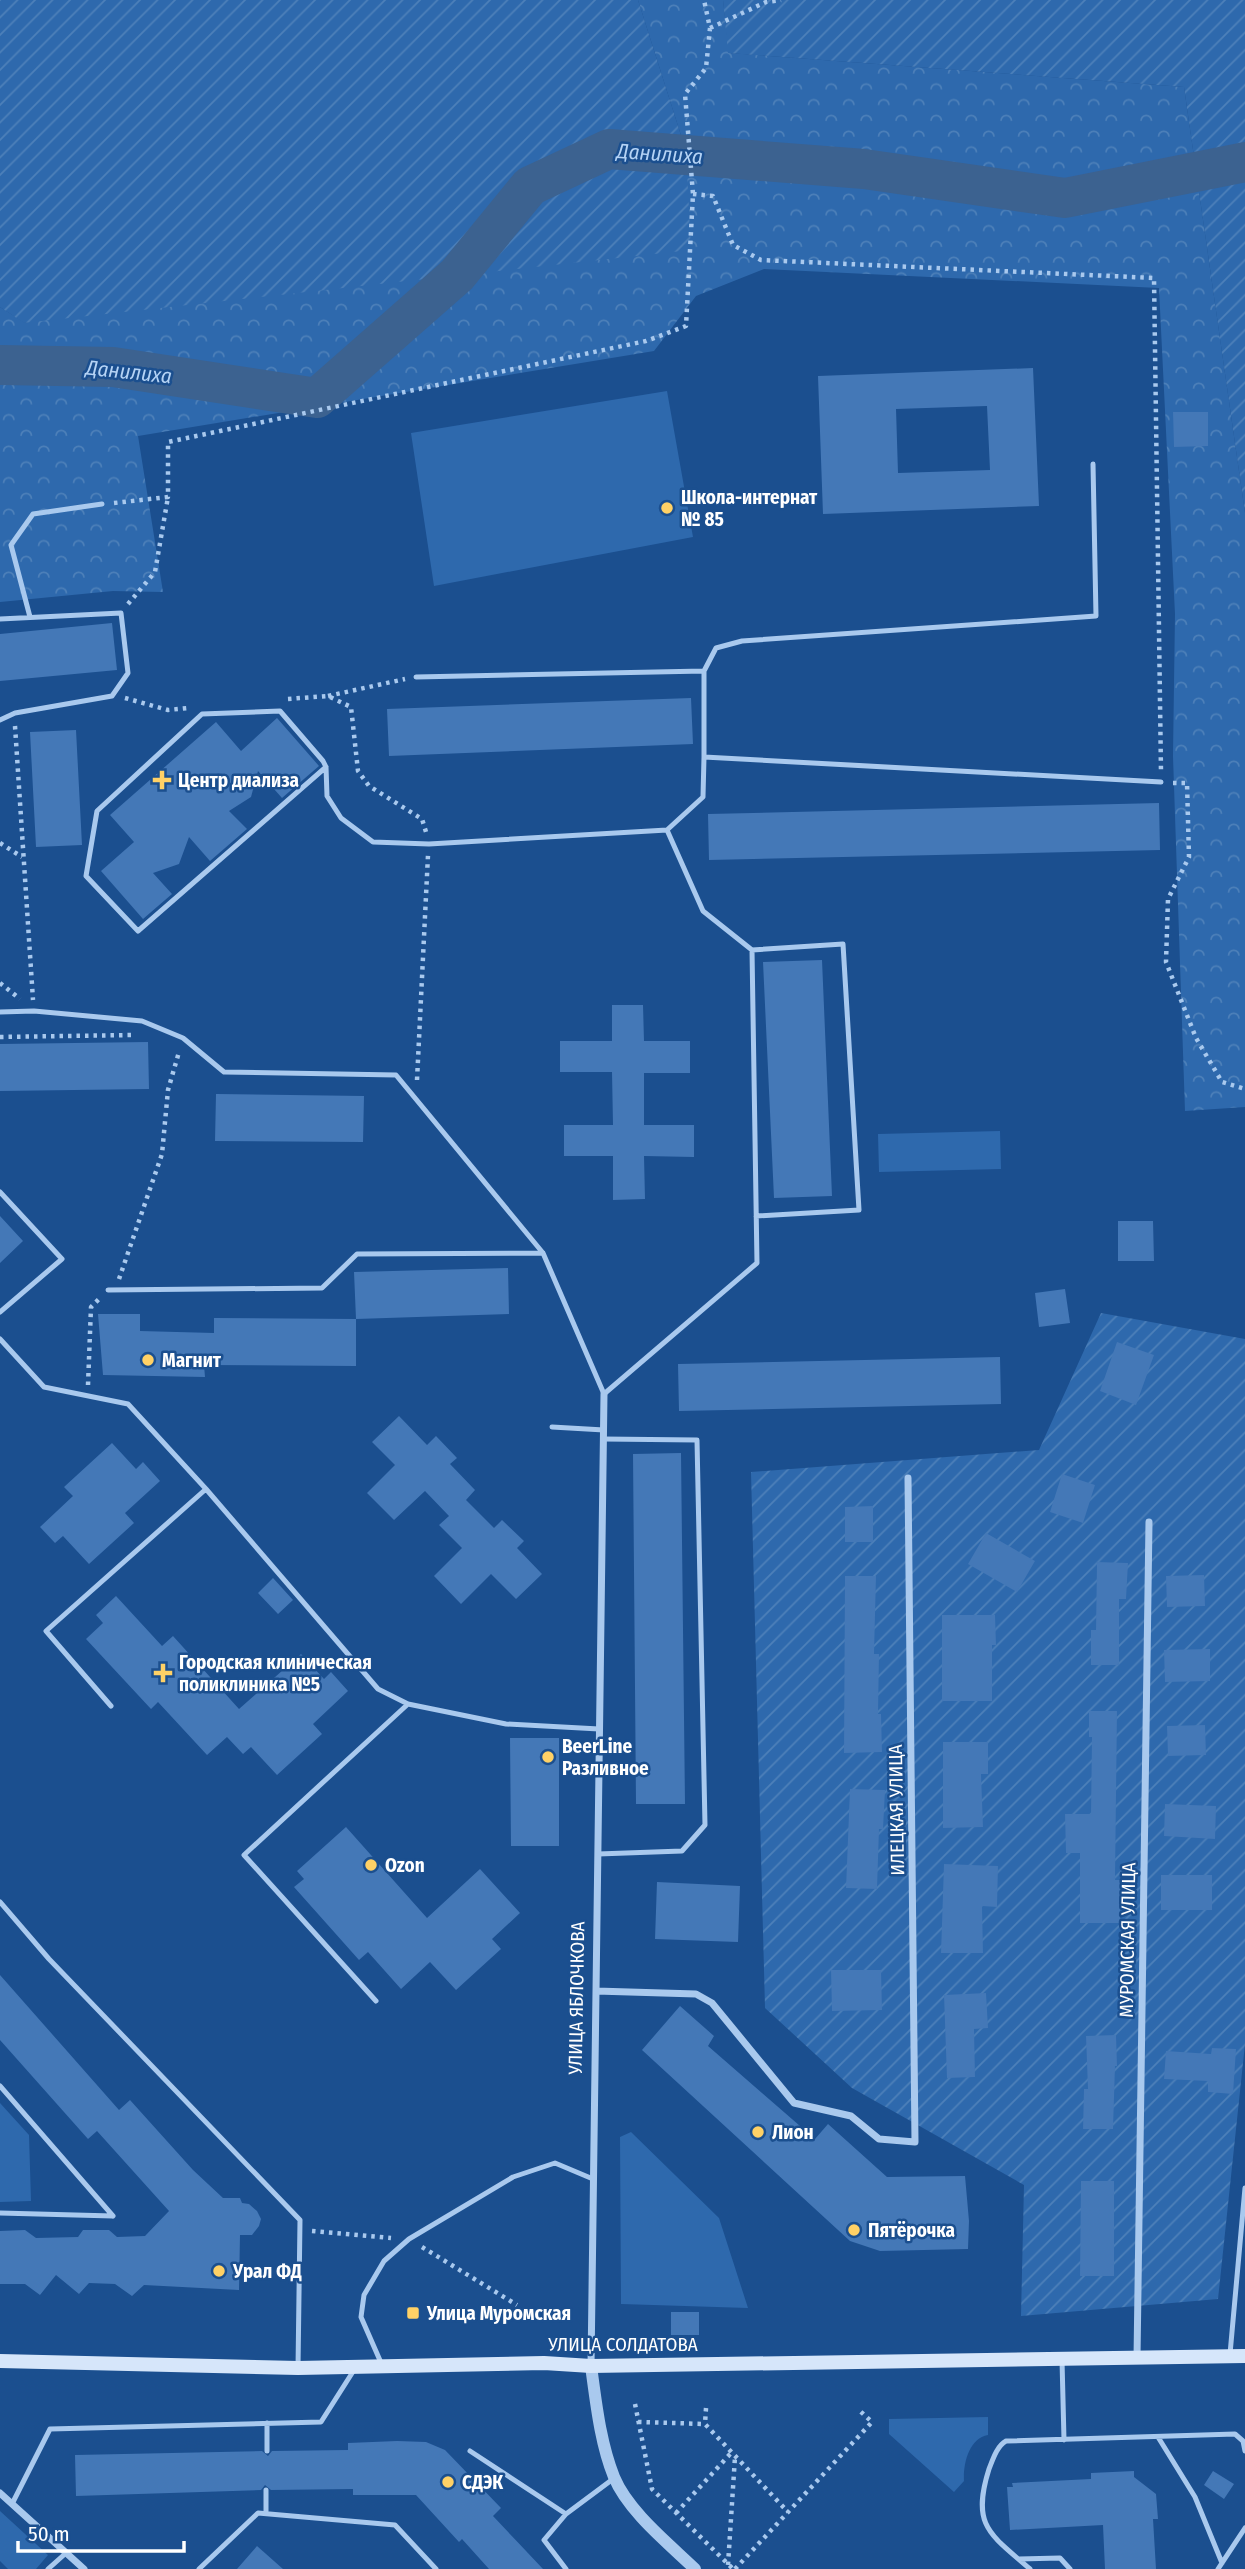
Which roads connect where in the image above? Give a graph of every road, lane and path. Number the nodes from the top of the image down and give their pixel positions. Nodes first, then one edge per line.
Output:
1 (704, 0) edge
2 (781, 0) edge
3 (710, 28) junction
4 (692, 194) junction
5 (1093, 464) dead end
6 (168, 497) junction
7 (102, 504) joint
8 (121, 613) junction
9 (30, 617) junction
10 (0, 619) edge
11 (704, 671) junction
12 (416, 677) joint
13 (112, 696) junction
14 (328, 696) dead end
15 (156, 706) dead end
16 (15, 713) junction
17 (0, 720) edge
18 (704, 757) junction
19 (326, 767) junction
20 (1161, 782) junction
21 (667, 830) junction
22 (0, 843) edge
23 (22, 857) junction
24 (427, 867) dead end
25 (752, 950) junction
26 (34, 1011) junction
27 (0, 1012) edge
28 (142, 1035) dead end
29 (0, 1037) edge
30 (172, 1044) dead end
31 (1245, 1089) edge
32 (416, 1098) junction
33 (0, 1192) edge
34 (756, 1216) junction
35 (543, 1253) junction
36 (108, 1290) junction
37 (0, 1312) edge
38 (0, 1339) edge
39 (604, 1394) junction
40 (88, 1397) junction
41 (552, 1427) dead end
42 (604, 1430) junction
43 (603, 1439) junction
44 (908, 1478) dead end
45 (206, 1489) junction
46 (1149, 1522) dead end
47 (408, 1704) junction
48 (111, 1706) dead end
49 (599, 1729) junction
50 (597, 1854) junction
51 (0, 1902) edge
52 (596, 1991) junction
53 (376, 2001) dead end
54 (0, 2086) edge
55 (593, 2179) junction
56 (1245, 2188) edge
57 (0, 2213) edge
58 (1237, 2356) edge
59 (1137, 2359) junction
60 (1062, 2360) junction
61 (0, 2361) edge
62 (591, 2366) junction
63 (355, 2367) junction
64 (383, 2367) junction
65 (298, 2368) junction
66 (635, 2404) dead end
67 (706, 2408) dead end
68 (860, 2411) dead end
69 (638, 2422) junction
70 (267, 2423) junction
71 (705, 2424) junction
72 (1158, 2437) junction
73 (1064, 2440) junction
74 (267, 2451) dead end
75 (470, 2451) dead end
76 (1245, 2451) edge
77 (733, 2454) junction
78 (614, 2478) junction
79 (266, 2490) dead end
80 (0, 2493) edge
81 (12, 2504) junction
82 (788, 2512) junction
83 (266, 2513) junction
84 (566, 2514) junction
85 (676, 2514) junction
86 (1245, 2528) edge
87 (66, 2553) junction
88 (1019, 2559) junction
89 (1222, 2563) junction
90 (732, 2568) edge
91 (48, 2569) edge
92 (84, 2569) edge
93 (199, 2569) edge
94 (436, 2569) edge
95 (566, 2569) edge
96 (695, 2569) edge
97 (1030, 2569) edge
98 (1070, 2569) edge
99 (1218, 2569) edge

1 - 3 path
2 - 3 path
3 - 4 path
4 - 6 path
4 - 20 path
5 - 11 lane
6 - 7 path
6 - 8 path
7 - 9 lane
8 - 9 lane
8 - 13 lane
9 - 10 lane
11 - 12 lane
11 - 18 lane
12 - 14 path
13 - 15 path
13 - 16 lane
16 - 17 lane
16 - 23 path
18 - 20 lane
18 - 21 lane
19 - 19 lane
19 - 21 lane
20 - 31 path
21 - 25 lane
22 - 23 path
23 - 26 path
24 - 32 path
25 - 34 lane
25 - 34 lane
26 - 27 lane
26 - 32 lane
28 - 29 path
30 - 36 path
32 - 35 lane
33 - 37 lane
34 - 39 lane
35 - 36 lane
35 - 39 lane
36 - 40 path
38 - 40 lane
39 - 42 street, УЛИЦА ЯБЛОЧКОВА
40 - 45 lane
41 - 42 lane
42 - 43 street, УЛИЦА ЯБЛОЧКОВА
43 - 49 street, УЛИЦА ЯБЛОЧКОВА
43 - 50 lane
44 - 52 street, ИЛЕЦКАЯ УЛИЦА
45 - 47 lane
45 - 48 lane
46 - 59 street, МУРОМСКАЯ УЛИЦА
47 - 49 lane
47 - 53 lane
49 - 50 street, УЛИЦА ЯБЛОЧКОВА
50 - 52 street, УЛИЦА ЯБЛОЧКОВА
51 - 65 lane
52 - 55 street, УЛИЦА ЯБЛОЧКОВА
54 - 57 lane
55 - 62 street, УЛИЦА ЯБЛОЧКОВА
55 - 64 lane
56 - 58 lane
58 - 59 main road, УЛИЦА СОЛДАТОВА
59 - 60 main road, УЛИЦА СОЛДАТОВА
60 - 62 main road, УЛИЦА СОЛДАТОВА
60 - 73 lane
61 - 65 main road, УЛИЦА СОЛДАТОВА
62 - 64 main road, УЛИЦА СОЛДАТОВА
62 - 78 street, УЛИЦА ЯБЛОЧКОВА
63 - 64 main road, УЛИЦА СОЛДАТОВА
63 - 65 main road, УЛИЦА СОЛДАТОВА
63 - 70 lane
66 - 69 path
67 - 71 path
68 - 82 path
69 - 71 path
69 - 85 path
70 - 74 lane
70 - 81 lane
71 - 77 path
72 - 73 lane
72 - 76 lane
72 - 89 lane
73 - 88 lane
75 - 84 lane
77 - 82 path
77 - 85 path
77 - 90 path
78 - 84 lane
78 - 96 street, УЛИЦА ЯБЛОЧКОВА
79 - 83 lane
80 - 81 street
81 - 87 street
82 - 90 path
83 - 93 lane
83 - 94 lane
84 - 95 lane
85 - 90 path
86 - 89 lane
87 - 91 lane
87 - 92 street
88 - 97 lane
88 - 98 lane
89 - 99 lane

